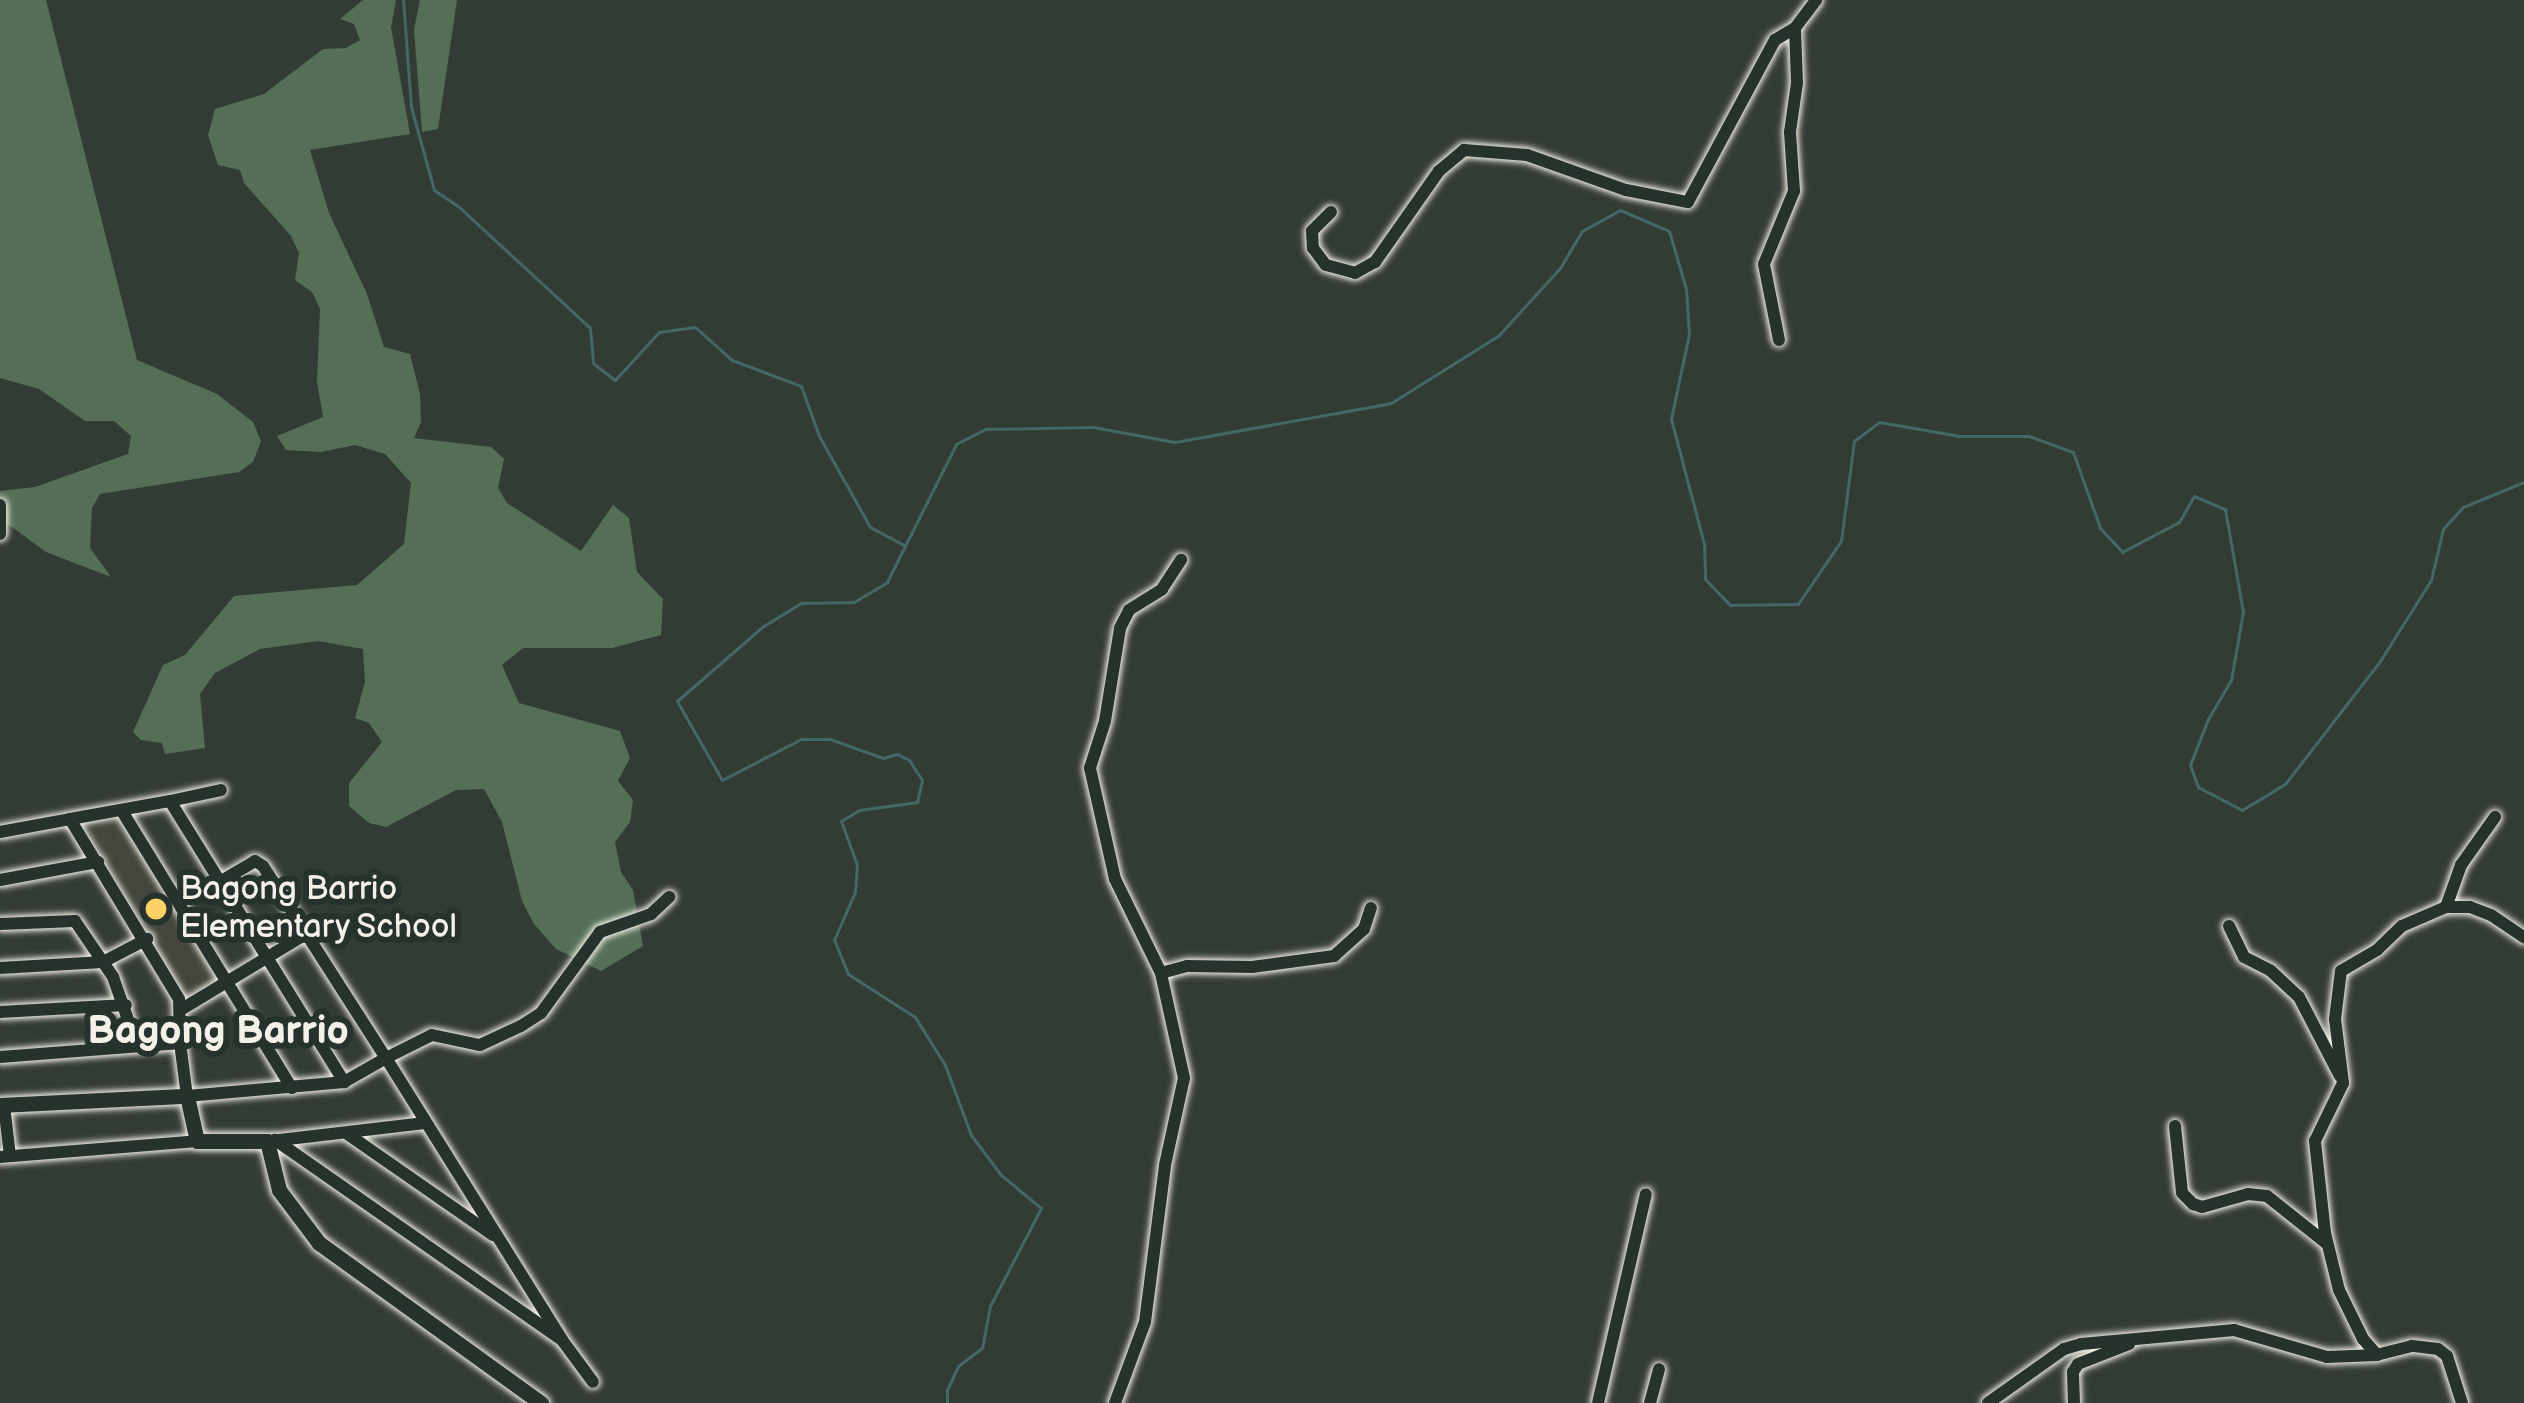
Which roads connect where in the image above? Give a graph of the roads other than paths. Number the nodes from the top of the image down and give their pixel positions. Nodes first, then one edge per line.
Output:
1 (1816, 0) edge
2 (1795, 28) junction
3 (1331, 212) dead end
4 (1779, 340) dead end
5 (0, 505) edge
6 (0, 534) edge
7 (1181, 560) dead end
8 (220, 790) dead end
9 (170, 801) junction
10 (122, 811) junction
11 (2494, 817) dead end
12 (70, 819) junction
13 (0, 832) edge
14 (98, 862) junction
15 (0, 880) edge
16 (218, 883) junction
17 (669, 897) dead end
18 (2446, 907) junction
19 (1371, 908) dead end
20 (0, 924) edge
21 (2229, 926) dead end
22 (306, 934) junction
23 (2524, 937) edge
24 (147, 939) junction
25 (266, 959) junction
26 (103, 962) junction
27 (0, 968) edge
28 (1161, 973) junction
29 (227, 983) junction
30 (126, 1005) junction
31 (182, 1009) junction
32 (0, 1012) edge
33 (180, 1043) junction
34 (137, 1045) junction
35 (0, 1057) edge
36 (386, 1058) junction
37 (344, 1082) junction
38 (2343, 1083) junction
39 (292, 1088) junction
40 (187, 1096) junction
41 (2, 1105) edge
42 (425, 1124) junction
43 (2175, 1126) dead end
44 (346, 1132) junction
45 (271, 1141) junction
46 (197, 1142) junction
47 (5, 1157) edge
48 (1646, 1195) dead end
49 (501, 1241) junction
50 (2327, 1244) junction
51 (562, 1340) junction
52 (2138, 1340) junction
53 (2377, 1355) junction
54 (1659, 1369) dead end
55 (593, 1382) dead end
56 (541, 1403) edge
57 (1115, 1403) edge
58 (1598, 1403) edge
59 (1650, 1403) edge
60 (1988, 1403) edge
61 (2074, 1403) edge
62 (2462, 1403) edge

1 - 2 street
2 - 3 street
2 - 4 street
5 - 6 street
7 - 28 street
8 - 9 street
9 - 10 street
9 - 16 street
10 - 12 street
10 - 29 street
11 - 18 street
12 - 13 street
12 - 14 street
14 - 15 street
14 - 24 street
16 - 22 street
16 - 25 street
17 - 36 street
18 - 23 street
18 - 38 street
19 - 28 street
20 - 26 street
21 - 38 street
22 - 25 street
22 - 36 street
24 - 26 street
24 - 31 street
25 - 29 street
25 - 37 street
26 - 27 street
26 - 30 street
28 - 57 street
29 - 31 street
29 - 39 street
30 - 32 street
30 - 34 street
31 - 33 street
33 - 34 street
33 - 40 street
34 - 35 street
36 - 37 street
36 - 42 street
37 - 39 street
38 - 50 street
39 - 40 street
40 - 41 street
40 - 46 street
41 - 47 street
42 - 44 street
42 - 49 street
43 - 50 street
44 - 45 street
44 - 49 street
45 - 46 street
45 - 51 street
45 - 56 street
46 - 47 street
48 - 58 street
49 - 51 street
50 - 53 street
51 - 55 street
52 - 53 street
52 - 60 street
52 - 61 street
53 - 62 street
54 - 59 street

